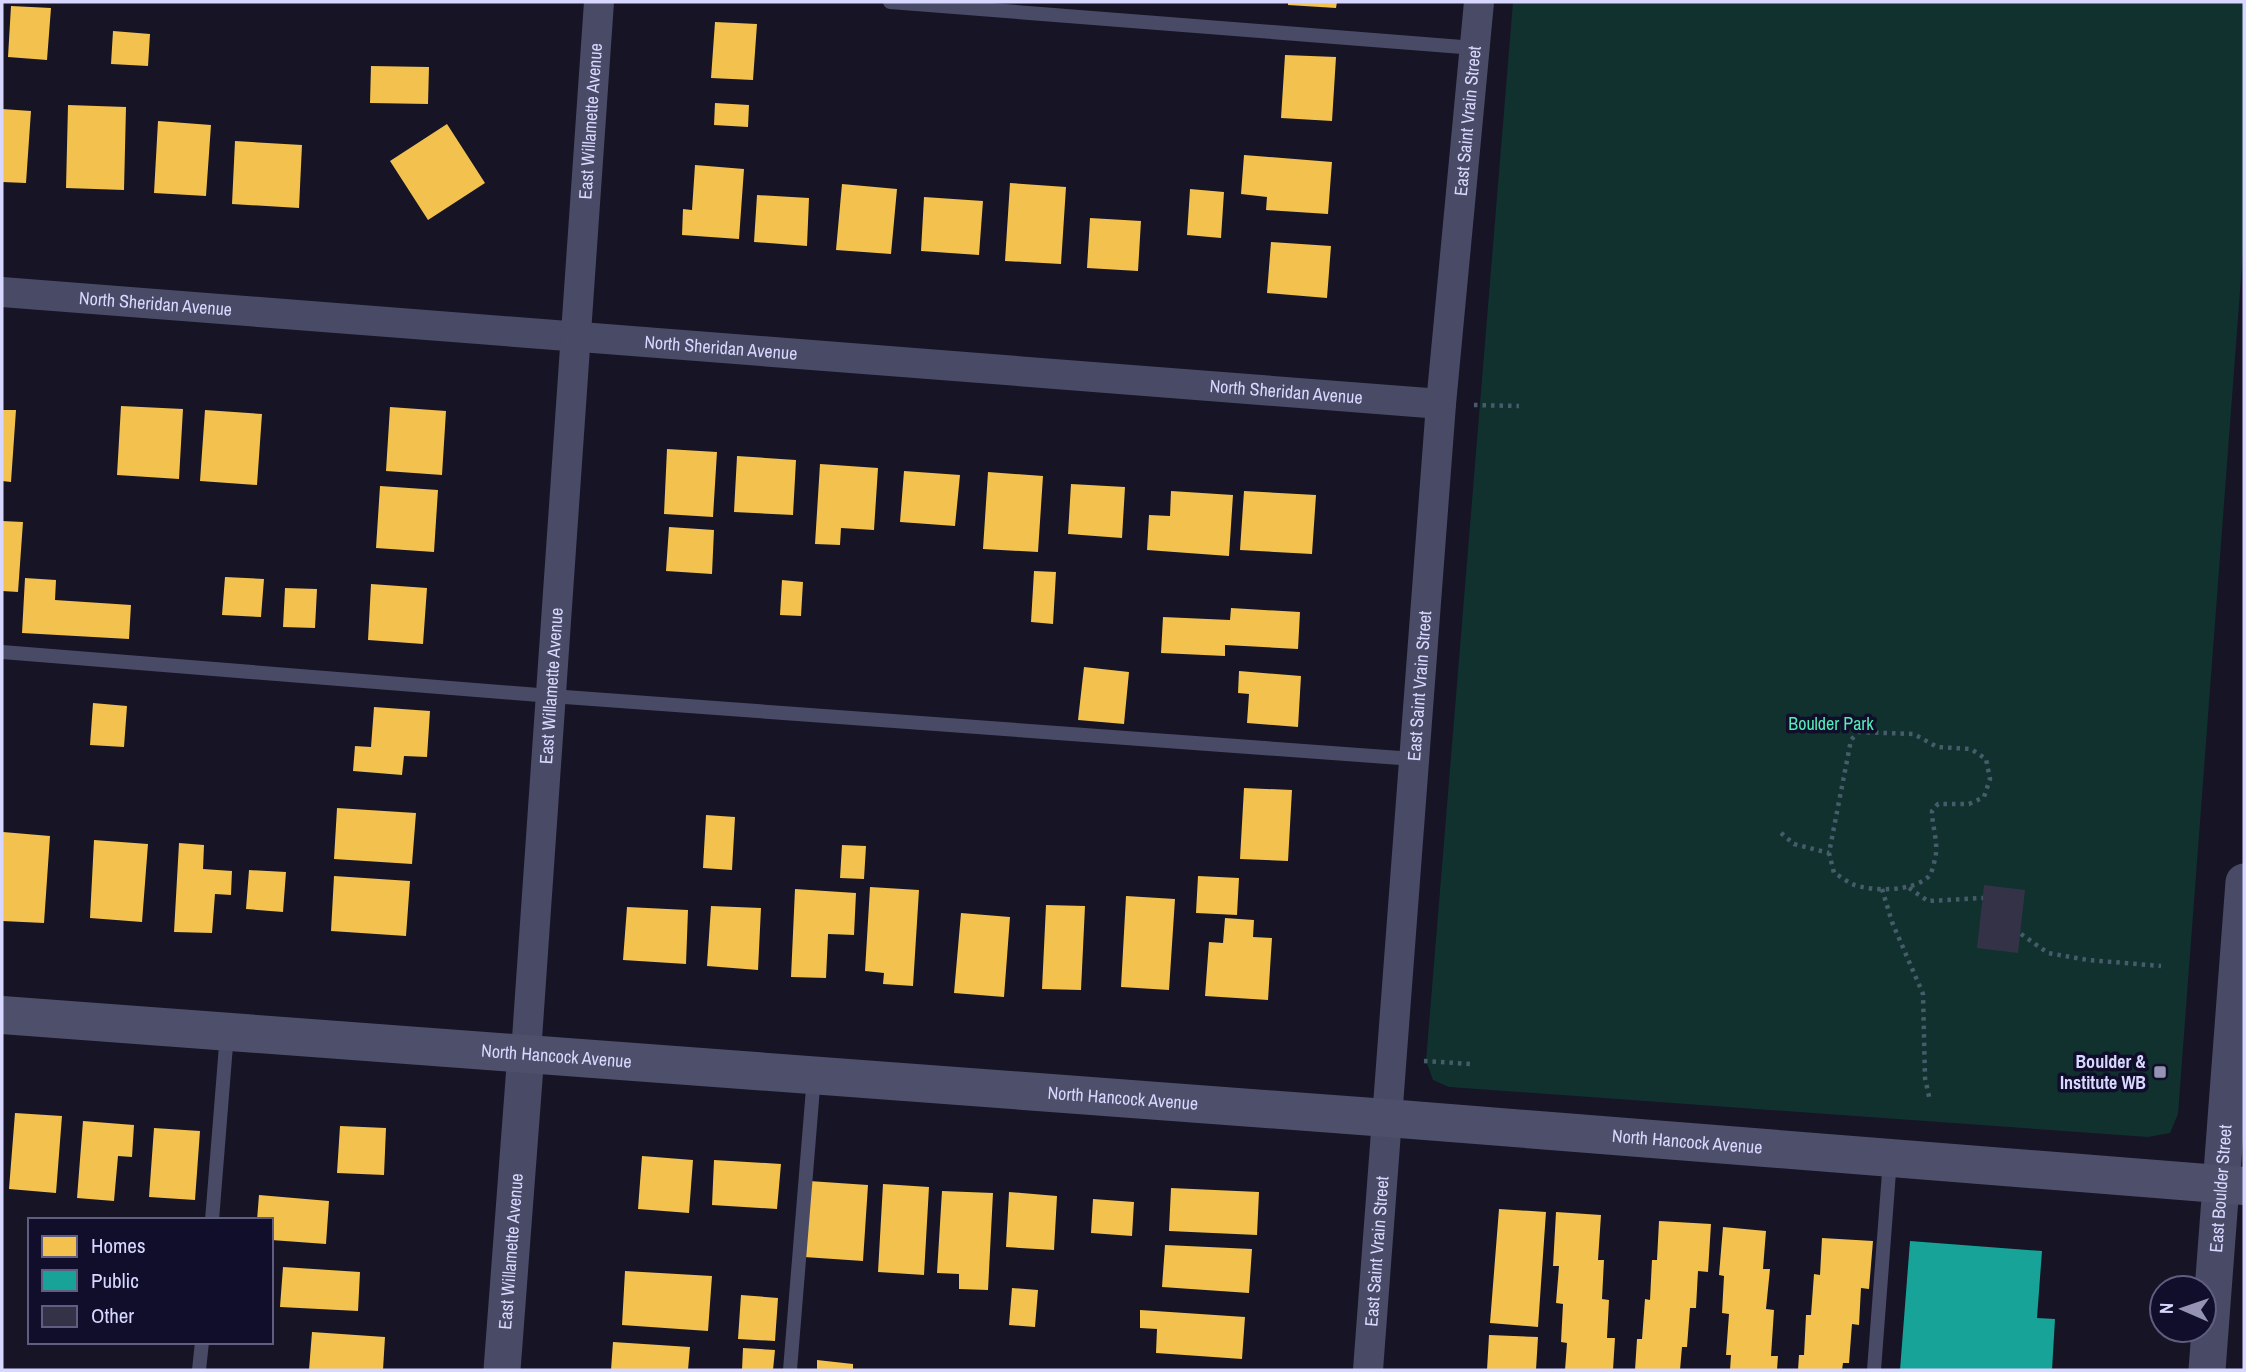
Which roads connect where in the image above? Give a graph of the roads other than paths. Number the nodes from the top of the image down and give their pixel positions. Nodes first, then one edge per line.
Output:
1 (599, 2) edge
2 (890, 2) edge
3 (1479, 2) edge
4 (1475, 48) junction
5 (2, 292) edge
6 (575, 337) junction
7 (1441, 404) junction
8 (2, 652) edge
9 (551, 696) junction
10 (1415, 759) junction
11 (2244, 882) edge
12 (2, 1014) edge
13 (227, 1031) junction
14 (527, 1053) junction
15 (814, 1075) junction
16 (1387, 1118) junction
17 (1889, 1158) junction
18 (2233, 1186) edge
19 (212, 1218) edge
20 (202, 1344) edge
21 (199, 1370) edge
22 (502, 1370) edge
23 (790, 1370) edge
24 (1368, 1370) edge
25 (1874, 1370) edge
26 (2207, 1370) edge

1 - 6 street, East Willamette Avenue
2 - 4 lane
3 - 4 street, East Saint Vrain Street
4 - 7 street, East Saint Vrain Street
5 - 6 street, North Sheridan Avenue
6 - 7 street, North Sheridan Avenue
6 - 9 street, East Willamette Avenue
7 - 10 street, East Saint Vrain Street
8 - 9 lane
9 - 10 lane
9 - 14 street, East Willamette Avenue
10 - 16 street, East Saint Vrain Street
11 - 18 street, East Boulder Street
12 - 13 main road, North Hancock Avenue
13 - 14 main road, North Hancock Avenue
13 - 19 lane
14 - 15 main road, North Hancock Avenue
14 - 22 street, East Willamette Avenue
15 - 16 main road, North Hancock Avenue
15 - 23 lane
16 - 17 main road, North Hancock Avenue
16 - 24 street, East Saint Vrain Street
17 - 18 main road, North Hancock Avenue
17 - 25 lane
18 - 26 street, East Boulder Street
20 - 21 lane

